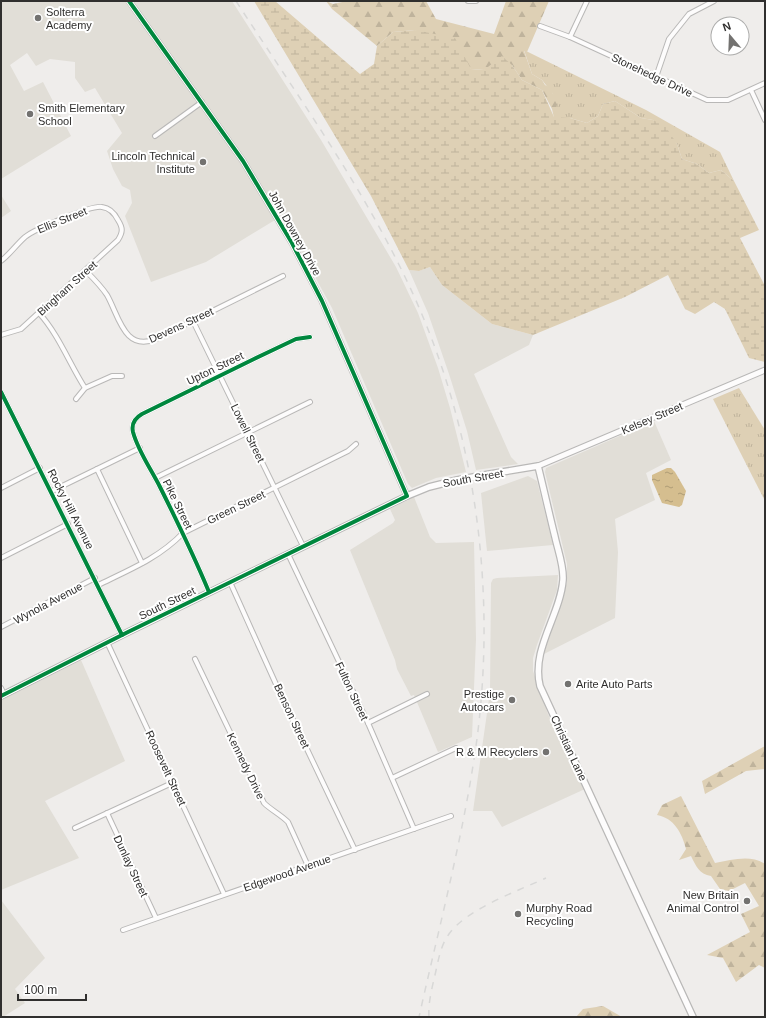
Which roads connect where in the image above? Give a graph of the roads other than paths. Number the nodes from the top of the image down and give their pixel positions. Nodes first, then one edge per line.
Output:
1 (129, 1) edge
2 (468, 1) edge
3 (476, 1) edge
4 (587, 1) edge
5 (714, 1) edge
6 (540, 26) dead end
7 (570, 37) junction
8 (656, 77) junction
9 (765, 83) edge
10 (751, 90) junction
11 (202, 102) junction
12 (765, 120) edge
13 (155, 136) dead end
14 (122, 228) joint
15 (1, 261) edge
16 (86, 271) junction
17 (283, 276) dead end
18 (39, 313) junction
19 (193, 321) junction
20 (1, 335) edge
21 (310, 337) dead end
22 (765, 370) edge
23 (122, 376) dead end
24 (220, 376) junction
25 (85, 388) junction
26 (1, 392) edge
27 (76, 398) dead end
28 (310, 402) dead end
29 (133, 424) joint
30 (248, 432) junction
31 (356, 444) dead end
32 (140, 448) junction
33 (538, 466) junction
34 (40, 468) junction
35 (96, 469) junction
36 (155, 478) junction
37 (275, 487) junction
38 (1, 488) edge
39 (52, 491) junction
40 (407, 496) junction
41 (68, 524) junction
42 (183, 533) junction
43 (303, 546) junction
44 (288, 554) junction
45 (1, 558) edge
46 (142, 563) junction
47 (95, 578) junction
48 (230, 582) junction
49 (98, 585) junction
50 (209, 592) junction
51 (1, 627) edge
52 (122, 634) junction
53 (108, 642) junction
54 (195, 658) dead end
55 (1, 688) edge
56 (426, 694) dead end
57 (3, 695) edge
58 (368, 723) junction
59 (456, 748) dead end
60 (392, 778) junction
61 (172, 783) junction
62 (107, 813) junction
63 (451, 816) dead end
64 (75, 828) dead end
65 (414, 829) junction
66 (355, 850) junction
67 (308, 866) junction
68 (224, 894) junction
69 (156, 918) junction
70 (123, 930) dead end
71 (693, 1017) edge

1 - 11 street, John Downey Drive
2 - 3 street
4 - 7 street
5 - 8 street
6 - 7 street, Stonehedge Drive
7 - 8 street, Stonehedge Drive
8 - 10 street, Stonehedge Drive
9 - 10 street, Stonehedge Drive
10 - 12 street
11 - 13 street
11 - 40 street, John Downey Drive
14 - 15 street, Ellis Street
14 - 16 street, Bingham Street
16 - 18 street, Bingham Street
16 - 19 street, Devens Street
17 - 19 street, Devens Street
18 - 20 street, Bingham Street
18 - 25 street
19 - 24 street, Lowell Street
21 - 24 street, Upton Street
22 - 33 street, Kelsey Street
23 - 25 street
24 - 29 street, Upton Street
24 - 30 street, Lowell Street
25 - 27 street
26 - 34 street, Rocky Hill Avenue
28 - 30 street
29 - 32 street, Pike Street
30 - 36 street
30 - 37 street, Lowell Street
31 - 37 street, Green Street
32 - 35 street
32 - 36 street, Pike Street
33 - 40 main road, South Street, bridge
33 - 71 main road, Christian Lane
34 - 38 street
34 - 39 street, Rocky Hill Avenue
35 - 39 street
35 - 46 street
36 - 42 street, Pike Street
37 - 42 street, Green Street
37 - 43 street, Lowell Street
39 - 41 street, Rocky Hill Avenue
40 - 43 main road, South Street
41 - 45 street
41 - 47 street, Rocky Hill Avenue
42 - 46 street, Green Street
42 - 50 street, Pike Street
43 - 44 main road, South Street
44 - 48 main road, South Street
44 - 58 street, Fulton Street
46 - 49 street, Green Street
47 - 49 street, Rocky Hill Avenue
47 - 51 street, Wynola Avenue
48 - 50 main road, South Street
48 - 66 street, Benson Street
49 - 52 street, Rocky Hill Avenue
50 - 52 main road, South Street
52 - 53 main road, South Street
53 - 57 main road, South Street
53 - 61 street, Roosevelt Street
54 - 67 street, Kennedy Drive
55 - 57 street
56 - 58 street
58 - 60 street, Fulton Street
59 - 60 street
60 - 65 street, Fulton Street
61 - 62 street
61 - 68 street, Roosevelt Street
62 - 64 street
62 - 69 street, Dunlay Street
63 - 65 street, Edgewood Avenue
65 - 66 street, Edgewood Avenue
66 - 67 street, Edgewood Avenue
67 - 68 street, Edgewood Avenue
68 - 69 street, Edgewood Avenue
69 - 70 street, Edgewood Avenue

